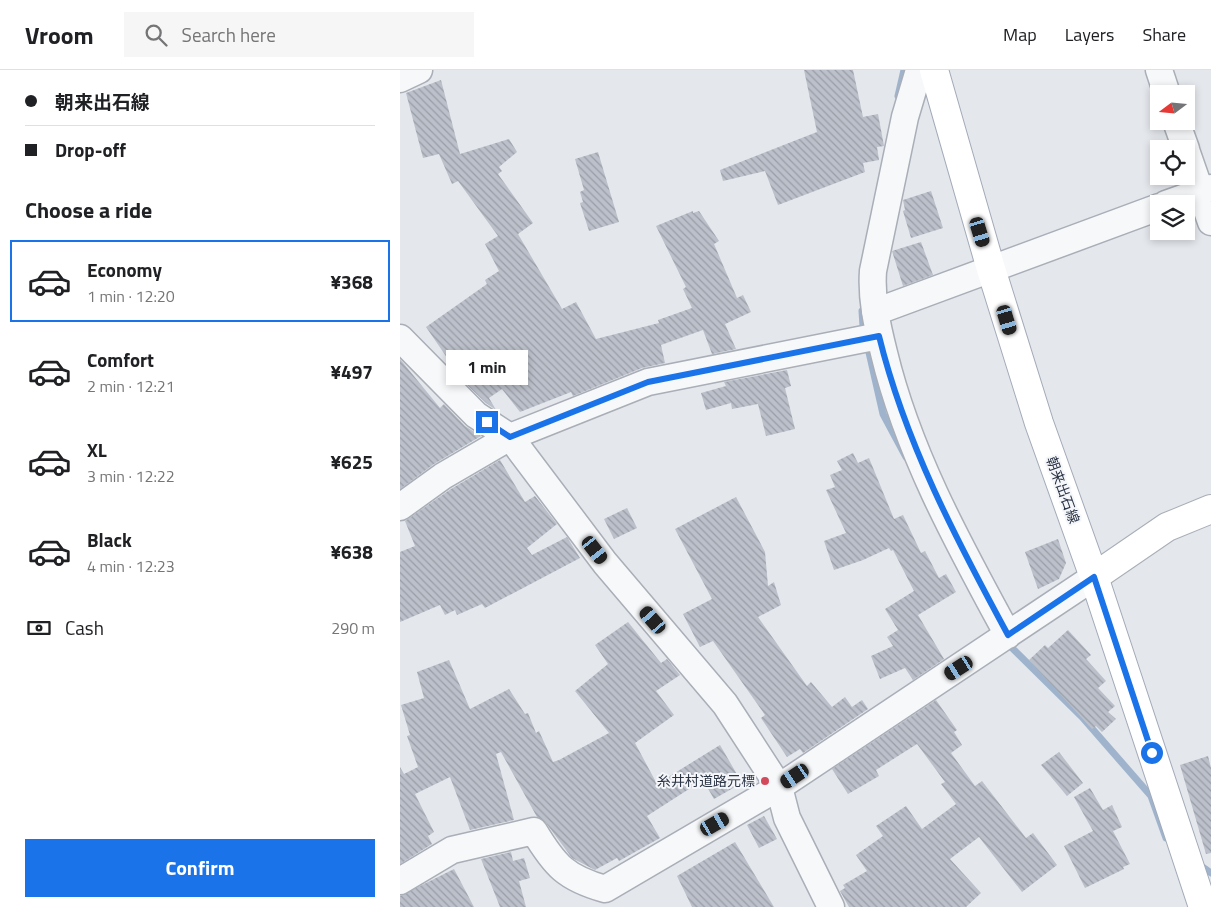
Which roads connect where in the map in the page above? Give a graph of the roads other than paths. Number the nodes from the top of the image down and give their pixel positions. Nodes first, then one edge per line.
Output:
1 (419, 70) edge
2 (919, 70) edge
3 (934, 70) edge
4 (1159, 70) edge
5 (400, 79) edge
6 (1164, 85) edge
7 (1195, 167) edge
8 (1206, 189) edge
9 (1190, 195) edge
10 (1150, 210) edge
11 (1211, 222) edge
12 (991, 268) junction
13 (877, 324) junction
14 (400, 338) edge
15 (510, 437) junction
16 (400, 507) edge
17 (1211, 509) edge
18 (1094, 577) junction
19 (1008, 635) junction
20 (779, 787) junction
21 (400, 881) edge
22 (831, 907) edge
23 (1203, 907) edge

1 - 5 street
2 - 13 street
3 - 12 main road, 朝来出石線
4 - 6 street
7 - 8 street
8 - 9 street
8 - 11 street
10 - 12 street
12 - 13 street
12 - 18 main road, 朝来出石線
13 - 15 street
13 - 19 street
14 - 15 street
15 - 16 street
15 - 20 street
17 - 18 main road
18 - 19 street
18 - 23 main road, 朝来出石線
19 - 20 street
20 - 21 street
20 - 22 street

